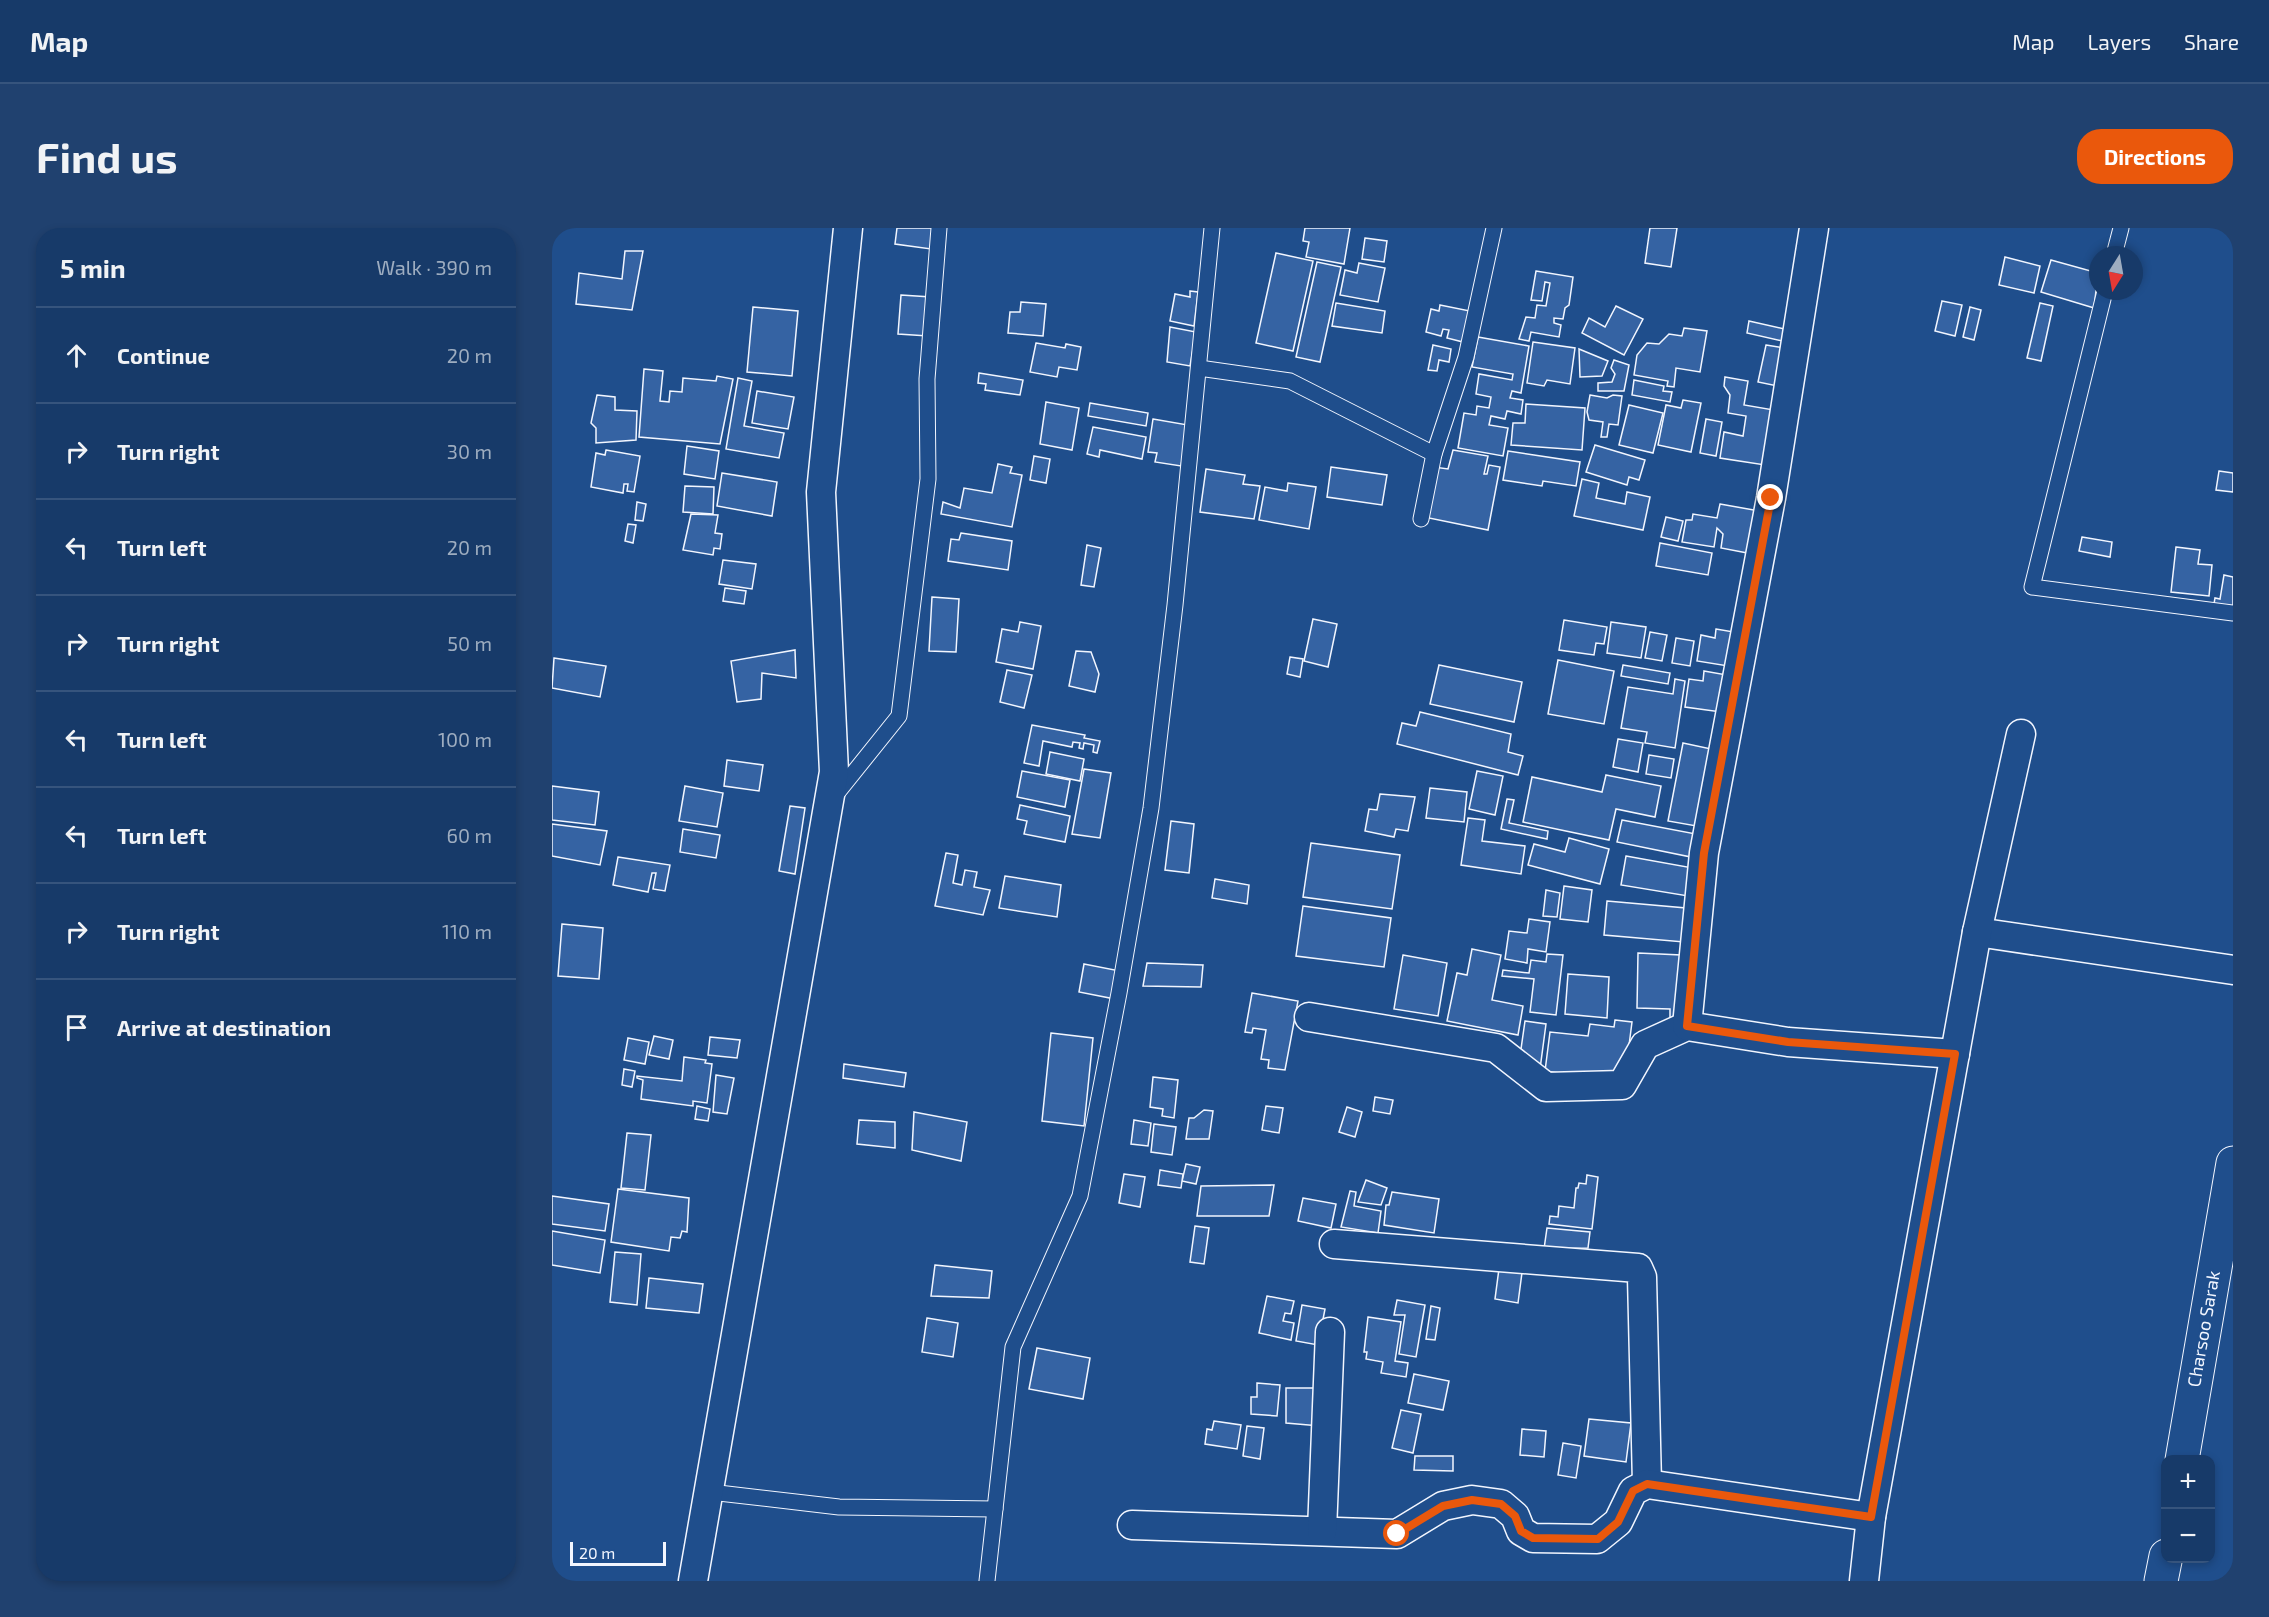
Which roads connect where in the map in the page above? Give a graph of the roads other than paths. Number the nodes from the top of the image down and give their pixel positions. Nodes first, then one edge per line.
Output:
1 (848, 228) edge
2 (939, 228) edge
3 (1212, 228) edge
4 (1494, 228) edge
5 (1814, 228) edge
6 (2121, 228) edge
7 (2116, 246) edge
8 (2103, 300) edge
9 (1199, 368) junction
10 (1434, 454) junction
11 (1421, 519) dead end
12 (2233, 614) edge
13 (2020, 734) dead end
14 (828, 804) junction
15 (1977, 932) junction
16 (2233, 970) edge
17 (1310, 1017) dead end
18 (1687, 1026) junction
19 (1955, 1054) junction
20 (2233, 1163) edge
21 (1334, 1244) dead end
22 (1330, 1332) dead end
23 (2183, 1455) edge
24 (1647, 1484) junction
25 (710, 1492) junction
26 (995, 1509) junction
27 (1871, 1517) junction
28 (1132, 1525) dead end
29 (1322, 1531) junction
30 (2165, 1563) edge
31 (693, 1581) edge
32 (987, 1581) edge
33 (1864, 1581) edge
34 (2161, 1581) edge

1 - 14 street
2 - 14 lane
3 - 9 lane
4 - 10 lane
5 - 18 street
6 - 7 lane
8 - 12 lane
9 - 10 lane
9 - 26 lane
10 - 11 lane
13 - 15 street
14 - 25 street
15 - 16 street
15 - 19 street
17 - 18 street
18 - 19 street
19 - 27 street
20 - 23 street, Charsoo Sarak
21 - 24 street
22 - 29 street
24 - 27 street
24 - 29 street
25 - 26 lane
25 - 31 street
26 - 32 lane
27 - 33 street
28 - 29 street
30 - 34 street

